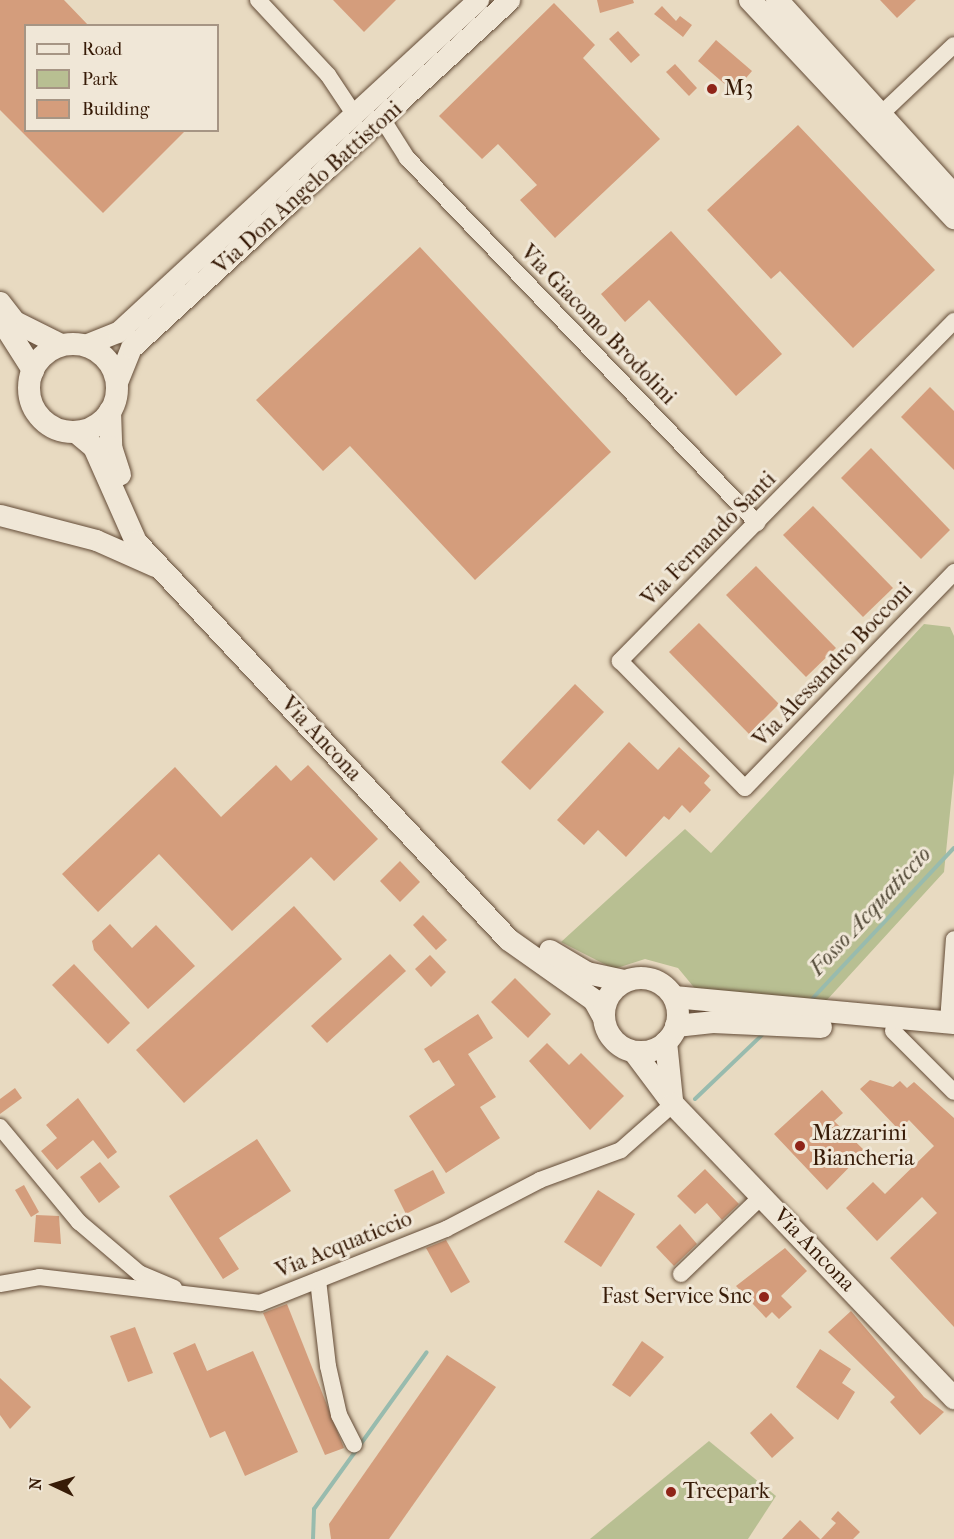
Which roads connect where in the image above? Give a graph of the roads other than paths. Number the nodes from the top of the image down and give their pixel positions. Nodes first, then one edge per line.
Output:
1 (258, 0) edge
2 (478, 0) edge
3 (509, 0) edge
4 (750, 0) edge
5 (777, 0) edge
6 (954, 45) edge
7 (360, 108) junction
8 (881, 114) junction
9 (377, 126) junction
10 (954, 195) edge
11 (954, 219) edge
12 (0, 303) edge
13 (0, 318) edge
14 (954, 321) edge
15 (61, 345) junction
16 (85, 345) junction
17 (33, 370) junction
18 (117, 382) junction
19 (111, 411) junction
20 (76, 432) junction
21 (0, 515) edge
22 (757, 523) junction
23 (954, 572) edge
24 (165, 573) junction
25 (745, 788) joint
26 (954, 939) edge
27 (953, 973) edge
28 (624, 981) junction
29 (674, 997) junction
30 (603, 1016) junction
31 (952, 1027) edge
32 (893, 1031) junction
33 (671, 1034) junction
34 (634, 1052) junction
35 (954, 1092) edge
36 (673, 1104) junction
37 (0, 1127) edge
38 (762, 1196) junction
39 (681, 1275) dead end
40 (318, 1280) junction
41 (0, 1284) edge
42 (191, 1296) junction
43 (954, 1398) edge
44 (354, 1443) dead end

1 - 7 street
2 - 7 street, Via Don Angelo Battistoni
3 - 9 street, Via Don Angelo Battistoni
4 - 11 main road
5 - 8 main road
6 - 8 street
7 - 16 street, Via Don Angelo Battistoni
8 - 10 main road
9 - 18 street, Via Don Angelo Battistoni
9 - 22 street, Via Giacomo Brodolini
12 - 15 main road
13 - 17 main road
14 - 22 street, Via Fernando Santi
15 - 16 main road
15 - 17 main road
16 - 18 main road
17 - 20 main road, Via Ancona
18 - 19 main road, Via Ancona
19 - 20 main road
19 - 28 main road, Via Ancona
20 - 24 main road, Via Ancona
21 - 24 street
22 - 25 street, Via Fernando Santi
23 - 25 street, Via Alessandro Bocconi
24 - 30 main road, Via Ancona
26 - 27 street
27 - 31 street
28 - 29 main road
28 - 30 main road
29 - 31 main road
29 - 33 main road
30 - 34 main road
31 - 32 main road
32 - 33 main road
32 - 35 street
33 - 34 main road
33 - 36 main road
34 - 36 main road, Via Ancona
36 - 38 main road, Via Ancona
36 - 40 street, Via Acquaticcio
37 - 42 street
38 - 39 street
38 - 43 main road, Via Ancona
40 - 42 street, Via Acquaticcio
40 - 44 street
41 - 42 street, Via Acquaticcio

